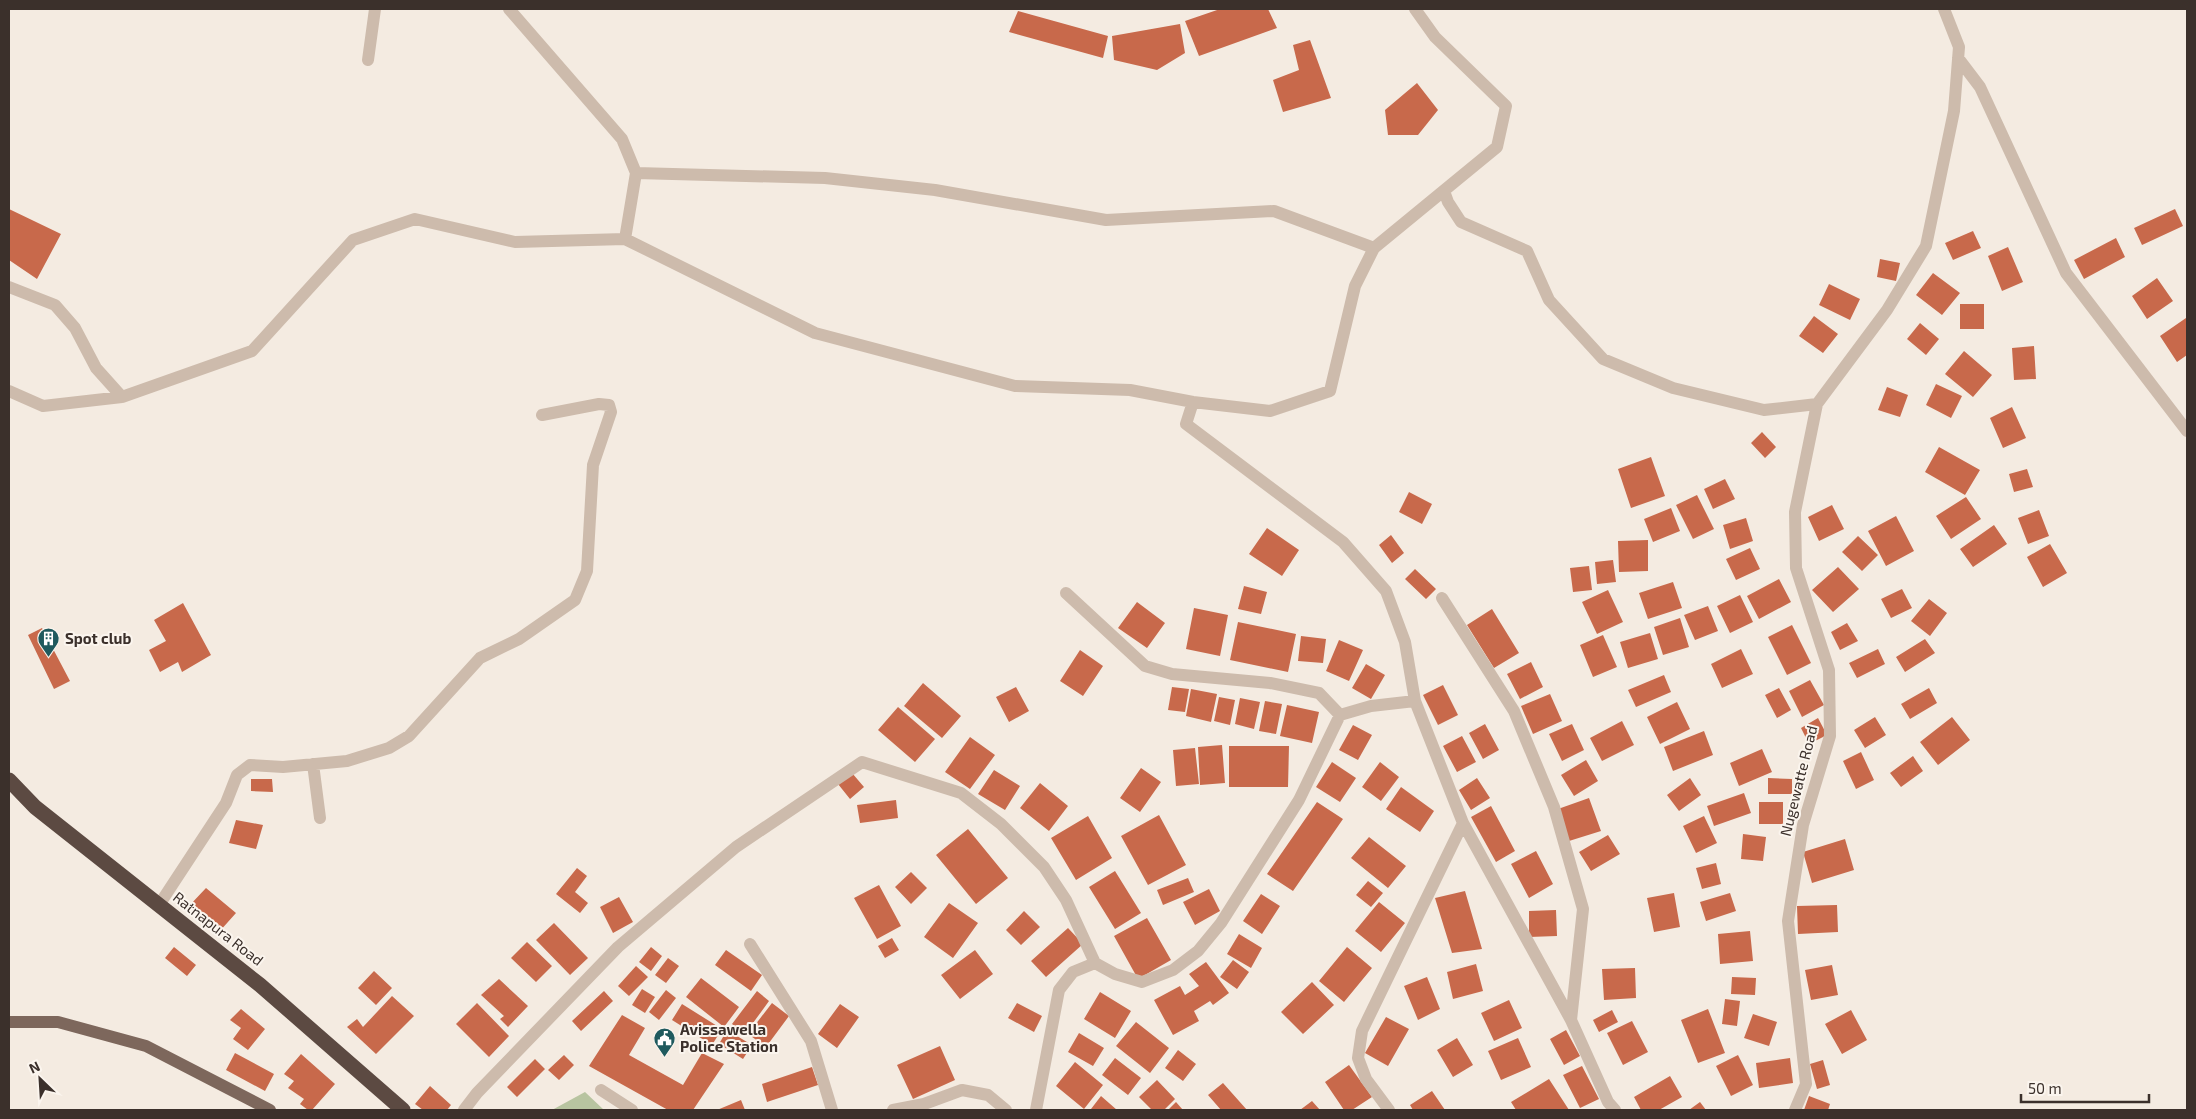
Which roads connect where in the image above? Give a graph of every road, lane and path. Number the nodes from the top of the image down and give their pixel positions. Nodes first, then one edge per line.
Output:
1 (375, 9) edge
2 (509, 9) edge
3 (1414, 9) edge
4 (1944, 9) edge
5 (1958, 58) junction
6 (368, 60) dead end
7 (636, 173) junction
8 (1446, 197) junction
9 (625, 239) junction
10 (1374, 248) junction
11 (9, 287) edge
12 (9, 391) edge
13 (122, 397) junction
14 (1193, 402) junction
15 (1817, 404) junction
16 (542, 415) dead end
17 (2187, 431) edge
18 (1066, 593) dead end
19 (1442, 598) dead end
20 (1414, 701) junction
21 (1340, 716) junction
22 (313, 764) junction
23 (9, 780) edge
24 (320, 818) dead end
25 (1463, 822) junction
26 (159, 905) junction
27 (750, 944) dead end
28 (1095, 963) junction
29 (1571, 1020) junction
30 (9, 1022) edge
31 (601, 1090) dead end
32 (1608, 1107) edge
33 (270, 1110) edge
34 (403, 1110) edge
35 (464, 1110) edge
36 (632, 1110) edge
37 (832, 1110) edge
38 (893, 1110) edge
39 (1006, 1110) edge
40 (1036, 1110) edge
41 (1389, 1110) edge
42 (1796, 1110) edge

1 - 6 street
2 - 7 street
3 - 8 street
4 - 5 street
5 - 15 street
5 - 17 street
7 - 9 street
7 - 10 street
8 - 10 street
8 - 15 street
9 - 13 street
9 - 14 street
10 - 14 street
11 - 13 street
12 - 13 street
14 - 20 street
15 - 42 street, Nugewatte Road
16 - 22 street
18 - 21 street
19 - 29 street
20 - 21 street
20 - 25 street
21 - 28 street
22 - 24 street
22 - 26 street
23 - 26 highway, Ratnapura Road
25 - 29 street
25 - 41 street
26 - 34 highway, Ratnapura Road
27 - 37 street
28 - 35 street
28 - 40 street
29 - 32 street
30 - 33 main road
31 - 36 street
38 - 39 street

